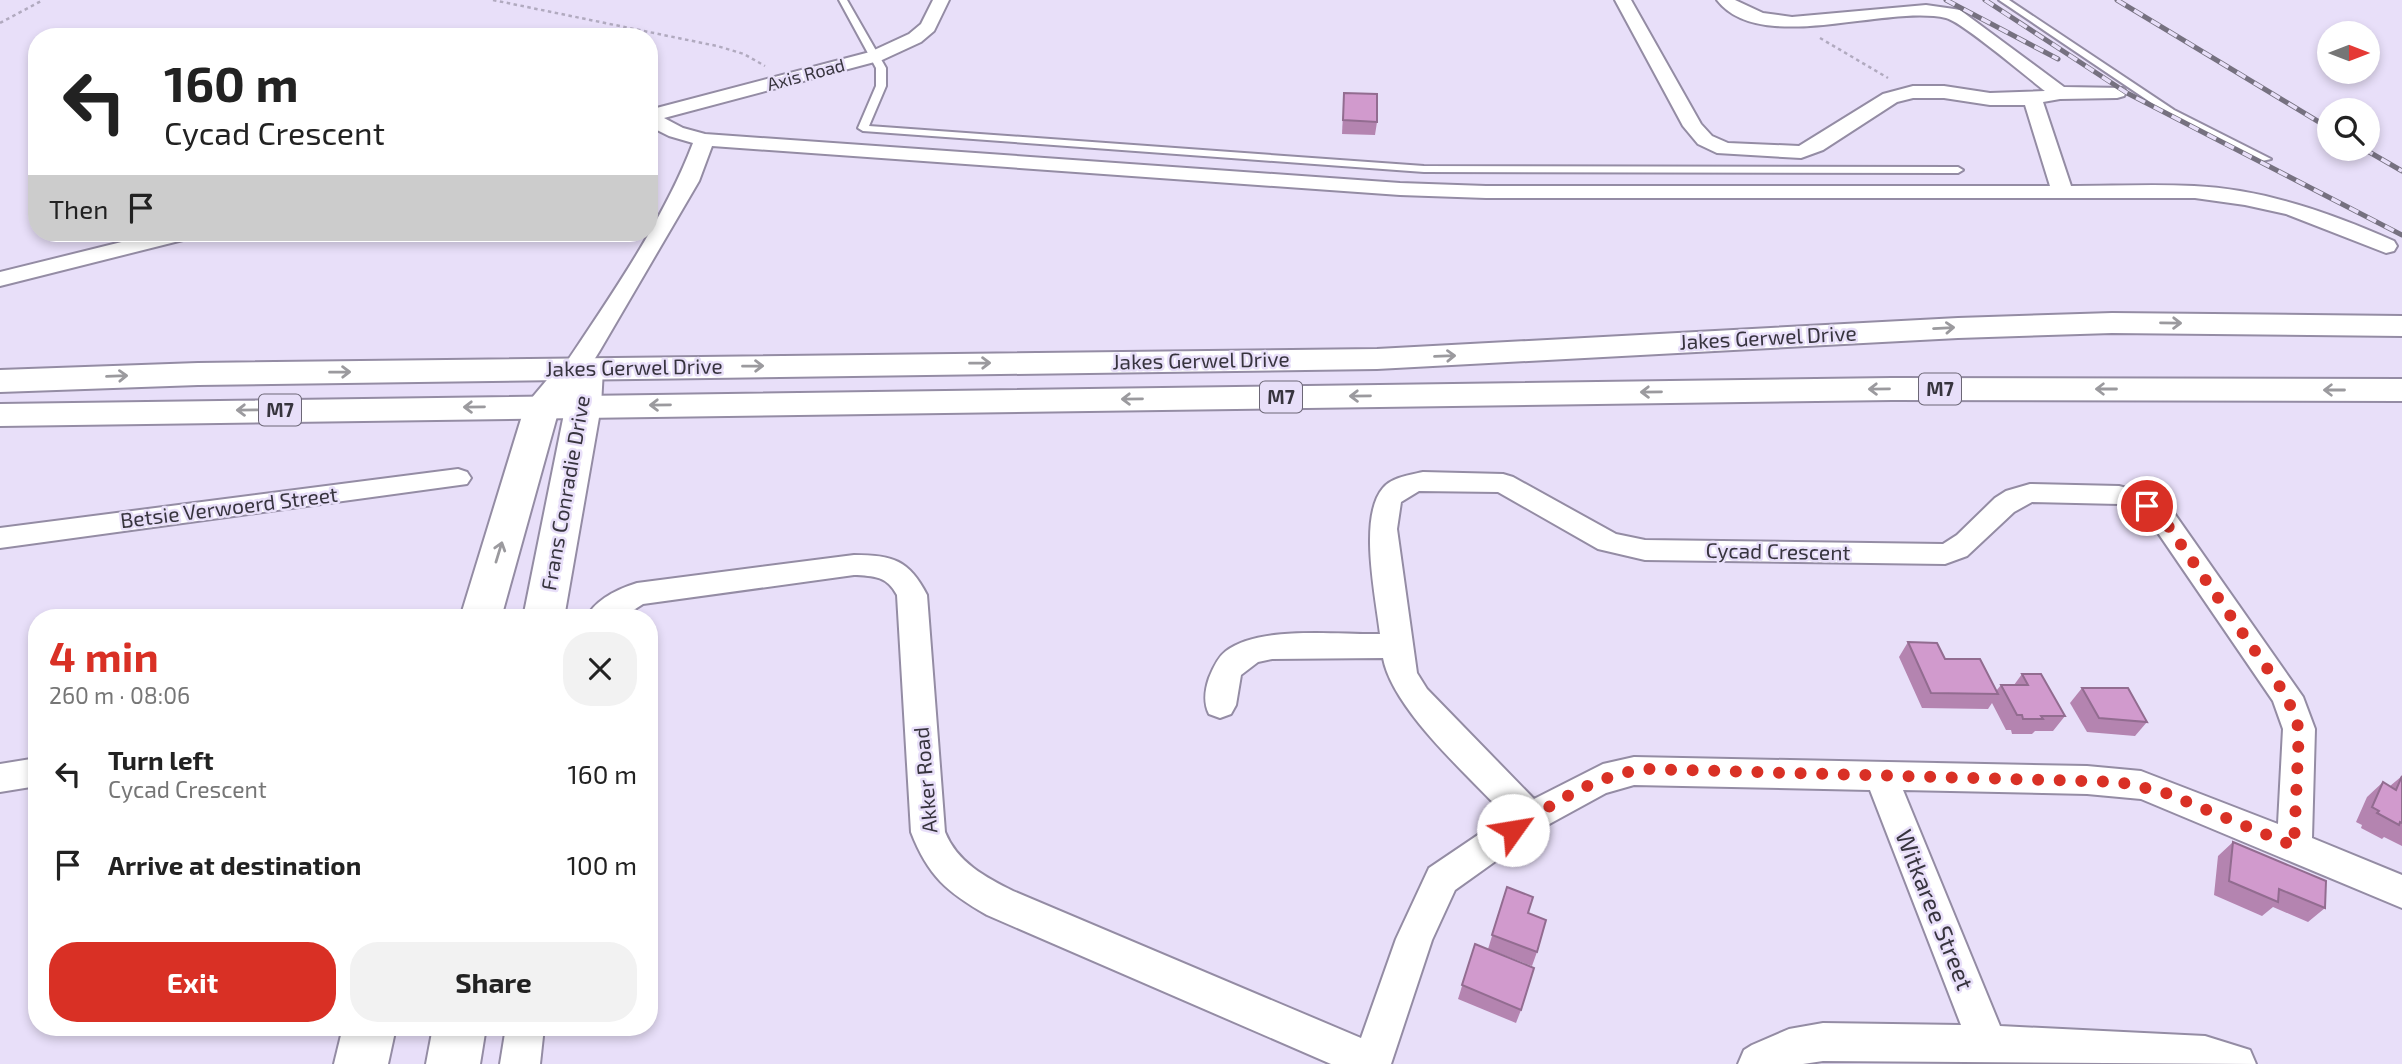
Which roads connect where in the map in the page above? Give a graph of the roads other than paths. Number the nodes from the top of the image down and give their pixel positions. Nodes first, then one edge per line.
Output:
1 (843, 0) edge
2 (940, 0) edge
3 (1623, 0) edge
4 (1726, 0) edge
5 (2003, 0) edge
6 (876, 56) junction
7 (2117, 92) dead end
8 (2060, 93) junction
9 (2033, 99) junction
10 (658, 115) edge
11 (658, 122) edge
12 (704, 140) junction
13 (2266, 159) dead end
14 (1958, 170) dead end
15 (2063, 190) junction
16 (658, 234) edge
17 (147, 242) edge
18 (653, 242) edge
19 (2386, 246) dead end
20 (0, 279) edge
21 (2402, 326) edge
22 (582, 363) junction
23 (0, 381) edge
24 (2402, 390) edge
25 (542, 406) junction
26 (584, 406) junction
27 (0, 415) edge
28 (458, 478) dead end
29 (0, 538) edge
30 (483, 609) edge
31 (545, 609) edge
32 (611, 609) edge
33 (1396, 646) junction
34 (1220, 705) dead end
35 (28, 773) edge
36 (1881, 776) junction
37 (0, 778) edge
38 (1530, 818) junction
39 (2294, 846) junction
40 (2402, 892) edge
41 (368, 1036) edge
42 (458, 1036) edge
43 (525, 1036) edge
44 (1988, 1045) junction
45 (1371, 1063) edge
46 (361, 1064) edge
47 (453, 1064) edge
48 (520, 1064) edge
49 (1758, 1064) edge
50 (2236, 1064) edge

1 - 6 lane
2 - 6 street, Axis Road
3 - 9 street
4 - 8 street
5 - 13 lane
6 - 10 street, Axis Road
6 - 14 lane
7 - 8 street
8 - 9 street
9 - 15 street
11 - 12 street
12 - 15 street
12 - 16 street
15 - 19 street
17 - 20 street
18 - 22 street
22 -> 21 main road, Jakes Gerwel Drive / M7
23 -> 22 main road, Jakes Gerwel Drive / M7
22 - 25 main road, Frans Conradie Drive
22 - 26 main road, Frans Conradie Drive
24 -> 26 main road, Jakes Gerwel Drive / M7
25 - 26 main road, Jakes Gerwel Drive / M7
25 -> 27 main road, Jakes Gerwel Drive / M7
30 -> 25 main road, Frans Conradie Drive
26 - 31 main road, Frans Conradie Drive
28 - 29 street, Betsie Verwoerd Street
32 - 45 street, Akker Road
33 - 34 street
33 - 38 street, Cycad Crescent
33 - 39 street, Cycad Crescent
35 - 37 street
36 - 38 street
36 - 39 street
36 - 44 street, Witkaree Street
38 - 45 street
39 - 40 street
41 - 46 main road
42 - 47 main road
43 - 48 street
44 - 49 street
44 - 50 street

